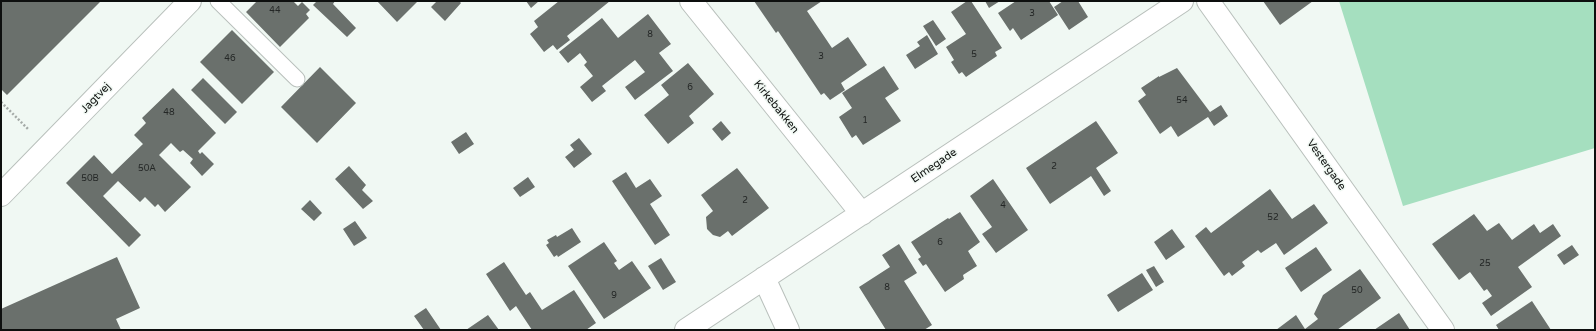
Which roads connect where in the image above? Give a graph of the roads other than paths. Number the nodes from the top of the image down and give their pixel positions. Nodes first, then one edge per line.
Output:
1 (190, 1) edge
2 (218, 1) edge
3 (691, 1) edge
4 (1182, 1) edge
5 (1208, 1) edge
6 (297, 79) dead end
7 (1, 194) edge
8 (862, 214) junction
9 (764, 278) junction
10 (686, 330) edge
11 (788, 330) edge
12 (1443, 330) edge

1 - 7 street, Jagtvej
2 - 6 lane
3 - 8 street, Kirkebakken
4 - 8 street, Elmegade
5 - 12 street, Vestergade
8 - 9 street, Elmegade
9 - 10 street, Elmegade
9 - 11 street

